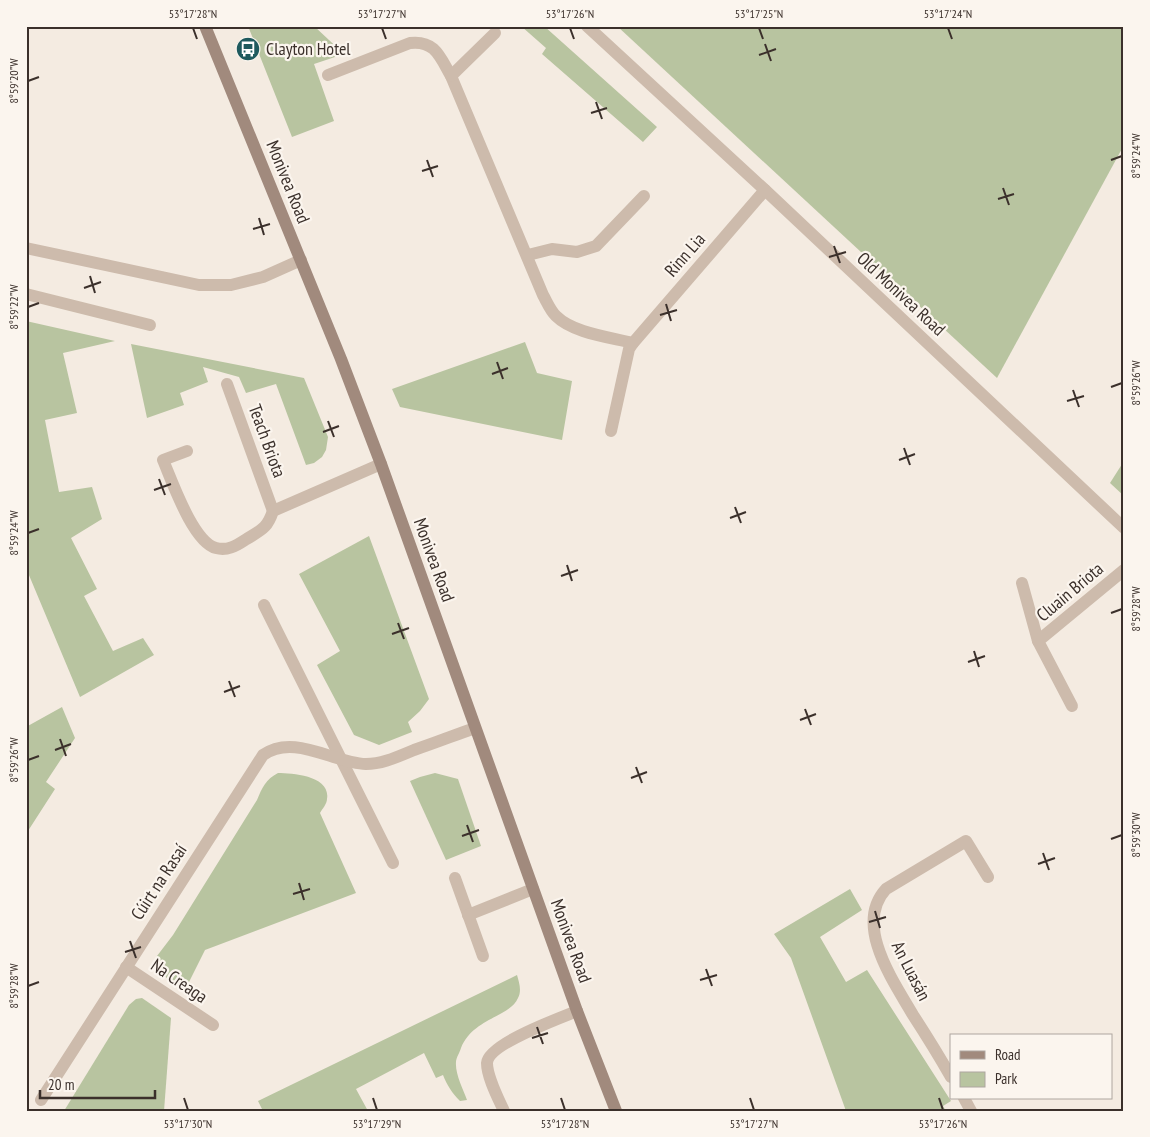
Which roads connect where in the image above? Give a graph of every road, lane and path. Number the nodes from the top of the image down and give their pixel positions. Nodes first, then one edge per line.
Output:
1 (206, 26) edge
2 (587, 26) edge
3 (495, 33) dead end
4 (328, 76) dead end
5 (451, 76) junction
6 (765, 190) junction
7 (644, 196) dead end
8 (26, 248) edge
9 (528, 255) junction
10 (301, 260) junction
11 (26, 294) edge
12 (150, 325) dead end
13 (632, 343) junction
14 (227, 384) dead end
15 (611, 431) dead end
16 (187, 452) dead end
17 (381, 464) junction
18 (273, 511) junction
19 (1124, 528) edge
20 (1124, 570) edge
21 (1022, 583) dead end
22 (264, 605) dead end
23 (1038, 641) junction
24 (1072, 706) dead end
25 (476, 728) junction
26 (343, 760) junction
27 (393, 863) dead end
28 (455, 878) dead end
29 (988, 878) dead end
30 (533, 889) junction
31 (468, 914) junction
32 (483, 956) dead end
33 (126, 967) junction
34 (577, 1011) junction
35 (213, 1025) dead end
36 (950, 1075) edge
37 (41, 1100) dead end
38 (965, 1100) edge
39 (504, 1111) edge
40 (616, 1111) edge
41 (972, 1111) edge

1 - 10 main road, Monivea Road
2 - 6 street, Old Monivea Road
3 - 5 street
4 - 5 street
5 - 9 street
6 - 13 street, Rinn Lia
6 - 19 street, Old Monivea Road
7 - 9 street
8 - 10 street
9 - 13 street
10 - 17 main road, Monivea Road
11 - 12 street
13 - 15 street, Rinn Lia
14 - 18 street, Teach Briota
16 - 18 street
17 - 18 street
17 - 25 main road, Monivea Road
20 - 23 street, Cluain Briota
21 - 23 street, Cluain Briota
22 - 26 street
23 - 24 street, Cluain Briota
25 - 26 street, Cúirt na Rasaí
25 - 30 main road, Monivea Road
26 - 27 street
26 - 33 street, Cúirt na Rasaí
28 - 31 street
29 - 36 street, An Luasán
30 - 31 street
30 - 34 main road, Monivea Road
31 - 32 street
33 - 35 street, Na Creaga
33 - 37 street, Cúirt na Rasaí
34 - 39 street
34 - 40 main road, Monivea Road
38 - 41 street

